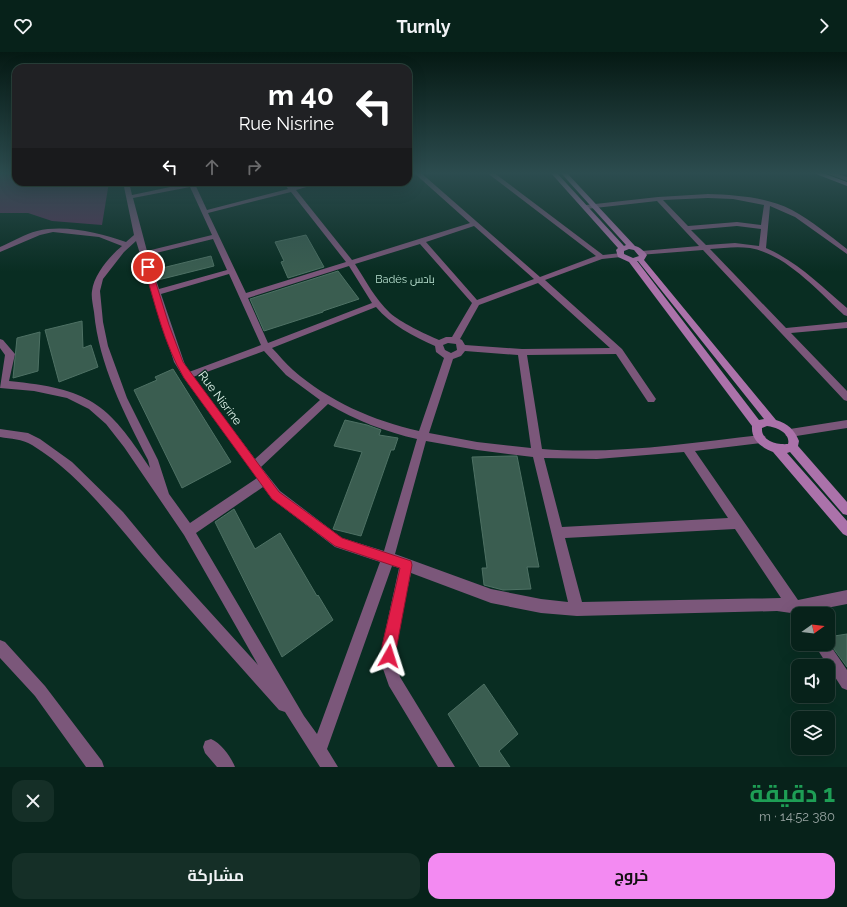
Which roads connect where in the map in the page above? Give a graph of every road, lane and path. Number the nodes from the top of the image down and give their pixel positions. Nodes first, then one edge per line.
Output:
1 (131, 205) edge
2 (202, 205) edge
3 (230, 205) edge
4 (305, 205) edge
5 (453, 205) edge
6 (533, 205) edge
7 (611, 205) edge
8 (664, 205) edge
9 (767, 205) edge
10 (773, 205) edge
11 (586, 207) joint
12 (596, 207) junction
13 (205, 212) junction
14 (474, 224) junction
15 (686, 228) junction
16 (763, 228) junction
17 (138, 236) junction
18 (215, 236) junction
19 (422, 242) junction
20 (127, 245) junction
21 (632, 247) junction
22 (705, 248) junction
23 (0, 250) edge
24 (762, 250) junction
25 (622, 252) junction
26 (847, 252) edge
27 (144, 254) junction
28 (601, 257) junction
29 (638, 257) junction
30 (351, 264) junction
31 (231, 271) junction
32 (539, 281) junction
33 (156, 293) junction
34 (243, 297) junction
35 (476, 303) junction
36 (377, 304) junction
37 (847, 314) edge
38 (847, 325) edge
39 (785, 331) junction
40 (455, 340) junction
41 (707, 341) junction
42 (0, 342) edge
43 (694, 342) junction
44 (439, 344) junction
45 (266, 347) junction
46 (462, 348) junction
47 (619, 351) junction
48 (522, 352) junction
49 (449, 356) junction
50 (187, 376) junction
51 (2, 384) edge
52 (847, 397) edge
53 (327, 399) junction
54 (651, 399) dead end
55 (773, 423) junction
56 (847, 424) edge
57 (757, 425) junction
58 (0, 433) edge
59 (790, 433) junction
60 (422, 438) junction
61 (760, 439) junction
62 (792, 447) junction
63 (687, 448) junction
64 (777, 449) junction
65 (537, 453) junction
66 (254, 467) junction
67 (264, 480) junction
68 (164, 496) junction
69 (847, 510) edge
70 (738, 523) junction
71 (847, 530) edge
72 (188, 531) junction
73 (558, 533) junction
74 (388, 558) junction
75 (406, 565) junction
76 (847, 597) edge
77 (796, 607) edge
78 (809, 607) edge
79 (791, 608) edge
80 (577, 609) junction
81 (0, 647) edge
82 (826, 651) edge
83 (847, 683) edge
84 (299, 722) junction
85 (211, 747) dead end
86 (319, 749) junction
87 (96, 767) edge
88 (227, 767) edge
89 (330, 767) edge
90 (448, 767) edge

1 - 17 street, Rue Nisrine
2 - 13 street
3 - 13 street
4 - 30 street
5 - 14 street
6 - 28 street
7 - 12 street
8 - 15 street
9 - 16 street
10 - 26 street
11 - 12 street
11 - 25 street
12 - 21 street
13 - 18 street
14 - 19 street
14 - 32 street
15 - 16 street
15 - 22 street
16 - 24 street
17 - 20 street
17 - 27 street, Rue Nisrine
18 - 27 street
18 - 31 street
19 - 30 street
19 - 35 street
20 - 23 street
20 - 68 street
21 - 25 street
21 - 29 street
22 - 24 street
22 - 29 street
22 - 39 street
24 - 37 street
25 - 28 street
25 - 29 street
27 - 33 street, Rue Nisrine
28 - 32 street
29 - 41 street
29 - 43 street
30 - 34 street
30 - 36 street
31 - 33 street
31 - 34 street
32 - 35 street
32 - 47 street
33 - 50 street, Rue Nisrine
34 - 45 street
35 - 40 street
36 - 44 street
36 - 45 street
38 - 39 street
39 - 52 street
40 - 44 street
40 - 46 street
41 - 43 street
41 - 55 street
42 - 51 street
43 - 57 street
44 - 49 street
45 - 50 street
45 - 53 street
46 - 48 street
46 - 49 street
47 - 48 street
47 - 54 street
48 - 65 street
49 - 60 street
50 - 66 street, Rue Nisrine
51 - 68 street
53 - 60 street
53 - 66 street
55 - 57 street
55 - 59 street
56 - 59 street
57 - 61 street
58 - 84 street
59 - 62 street
60 - 65 street
60 - 74 street
61 - 63 street
61 - 64 street
62 - 64 street
62 - 69 street
63 - 65 street
63 - 70 street
64 - 71 street
65 - 73 street
66 - 67 street, Rue Nisrine
67 - 72 street
67 - 74 street, Rue Nisrine
68 - 72 street
70 - 73 street
70 - 77 street
72 - 84 street
73 - 80 street
74 - 75 street, Rue Nisrine
74 - 86 street
75 - 80 street, Rue Nisrine
75 - 90 street
76 - 78 street, Rue Nisrine
79 - 80 street, Rue Nisrine
81 - 87 street
82 - 83 street
84 - 86 street
85 - 88 street
86 - 89 street

